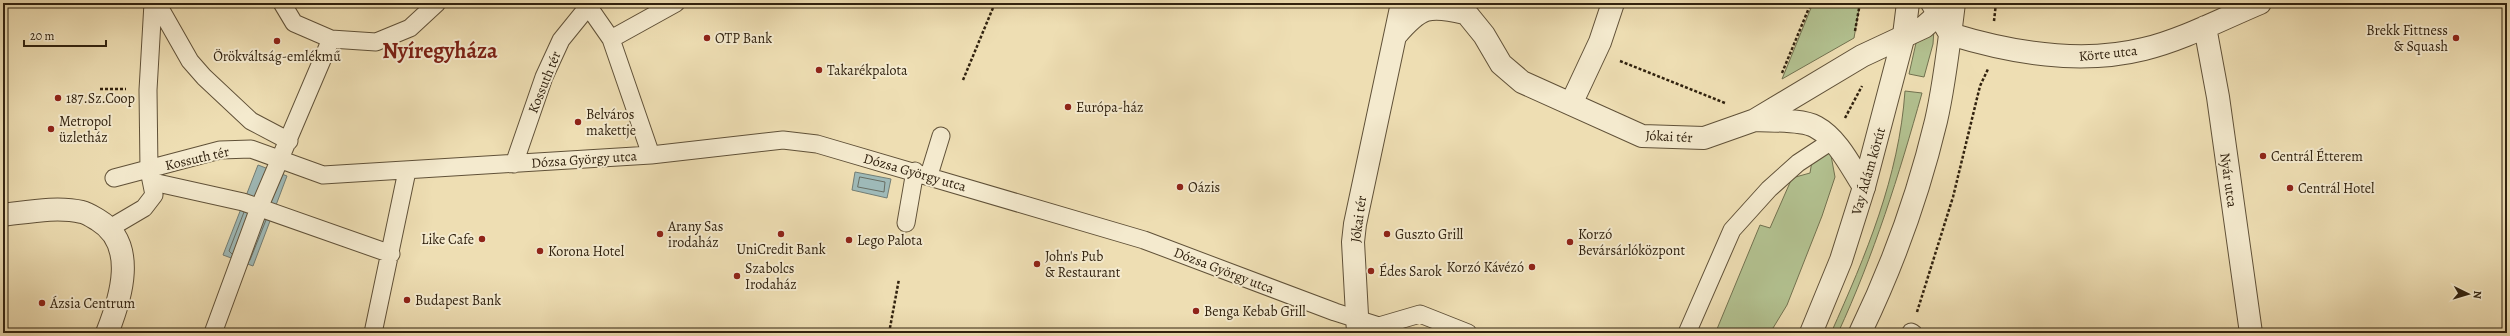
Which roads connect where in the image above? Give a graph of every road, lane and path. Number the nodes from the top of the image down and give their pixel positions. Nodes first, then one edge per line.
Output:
1 (153, 3) edge
2 (157, 3) edge
3 (282, 3) edge
4 (437, 3) edge
5 (676, 3) edge
6 (995, 3) edge
7 (1402, 3) edge
8 (1613, 3) edge
9 (1811, 3) edge
10 (1860, 3) edge
11 (1908, 3) edge
12 (2260, 3) edge
13 (588, 4) edge
14 (1944, 5) edge
15 (1461, 8) edge
16 (2206, 26) junction
17 (1950, 34) junction
18 (1904, 35) junction
19 (1395, 36) junction
20 (1854, 38) dead end
21 (330, 39) junction
22 (611, 39) junction
23 (1595, 52) junction
24 (963, 80) dead end
25 (1779, 80) dead end
26 (1980, 86) dead end
27 (1571, 104) junction
28 (1729, 104) dead end
29 (1755, 120) junction
30 (942, 136) dead end
31 (1833, 140) junction
32 (289, 141) junction
33 (651, 155) junction
34 (280, 161) junction
35 (514, 164) junction
36 (431, 169) joint
37 (407, 171) junction
38 (922, 173) junction
39 (151, 176) junction
40 (114, 178) dead end
41 (1864, 186) junction
42 (259, 208) junction
43 (3, 215) edge
44 (906, 223) dead end
45 (110, 228) junction
46 (391, 254) junction
47 (899, 279) dead end
48 (1358, 326) edge
49 (1380, 330) edge
50 (107, 333) edge
51 (213, 333) edge
52 (373, 333) edge
53 (889, 333) edge
54 (1468, 333) edge
55 (1687, 333) edge
56 (1811, 333) edge
57 (1860, 333) edge
58 (1912, 333) edge
59 (2251, 333) edge

1 - 39 street, Kossuth tér
2 - 32 street
3 - 21 street
4 - 21 street
5 - 22 street
6 - 24 path
7 - 19 street, Jókai tér
8 - 23 street
9 - 25 path
10 - 20 path
11 - 18 street, Vay Ádám körút
12 - 16 street, Körte utca
13 - 22 street, Kossuth tér
13 - 35 street, Kossuth tér
14 - 17 street
14 - 18 street, Jókai tér
15 - 19 street
15 - 27 street, Jókai tér
16 - 17 street, Körte utca
16 - 59 street, Nyár utca
17 - 57 street
18 - 29 street, Jókai tér
18 - 41 street, Vay Ádám körút
19 - 48 street, Jókai tér
21 - 32 street
22 - 33 street, Kossuth tér
23 - 27 street
23 - 28 path
26 - 58 path
27 - 29 street, Jókai tér
29 - 31 street
30 - 38 street
31 - 41 street
31 - 55 street
32 - 34 street
33 - 35 street, Dózsa György utca
33 - 38 street, Dózsa György utca
34 - 37 street, Kossuth tér
34 - 39 street, Kossuth tér
34 - 42 street
35 - 36 street, Dózsa György utca
36 - 37 street, Kossuth tér
37 - 46 street
38 - 44 street
38 - 48 street, Dózsa György utca
39 - 40 street
39 - 42 street
39 - 45 street
41 - 56 street, Vay Ádám körút
42 - 46 street
42 - 51 street
43 - 45 street
45 - 50 street
46 - 52 street
47 - 53 path
48 - 49 street, Dózsa György utca
49 - 54 street

